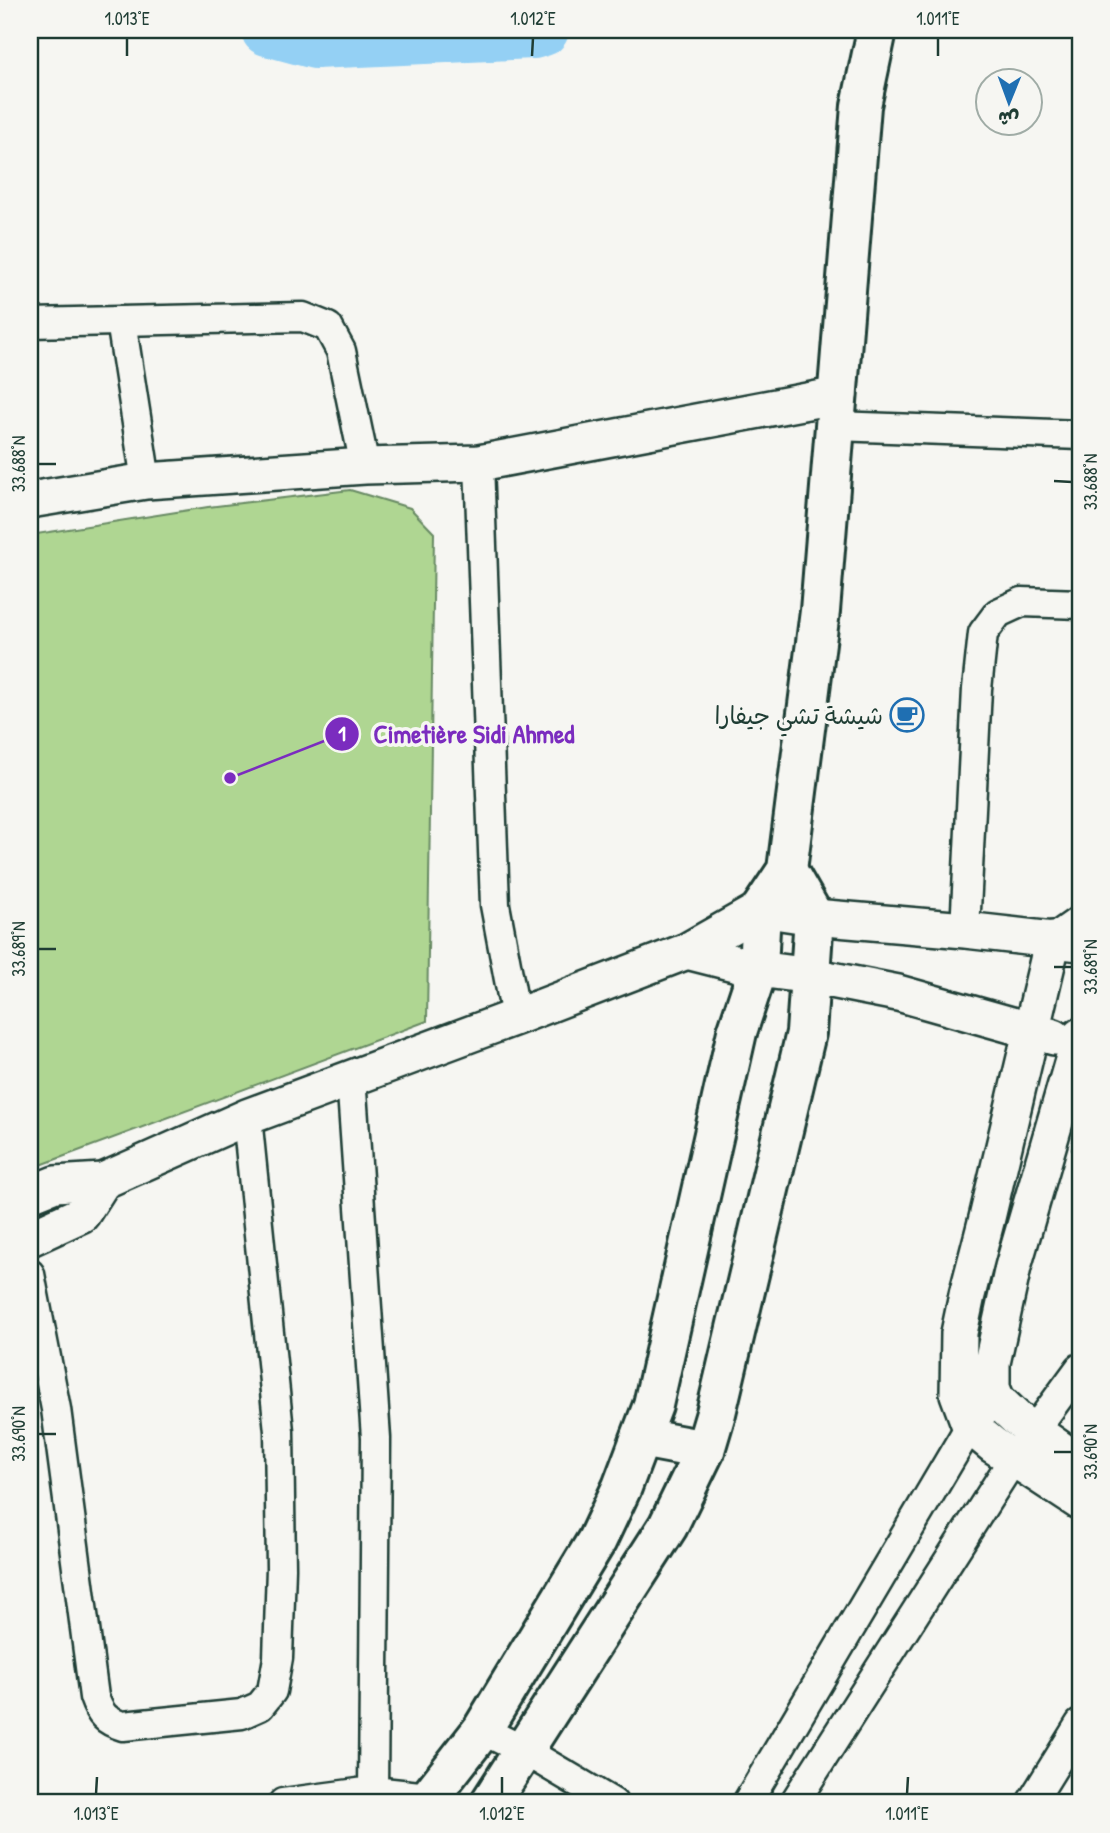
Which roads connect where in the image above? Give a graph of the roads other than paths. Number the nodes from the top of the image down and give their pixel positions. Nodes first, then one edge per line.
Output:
1 (877, 30) edge
2 (121, 321) junction
3 (30, 323) edge
4 (838, 411) junction
5 (1080, 435) edge
6 (479, 463) junction
7 (365, 466) junction
8 (146, 481) junction
9 (30, 500) edge
10 (1080, 604) edge
11 (787, 870) junction
12 (761, 909) junction
13 (814, 917) junction
14 (965, 930) junction
15 (1071, 934) edge
16 (687, 951) junction
17 (758, 969) junction
18 (811, 976) junction
19 (516, 1017) junction
20 (1031, 1031) junction
21 (1079, 1040) edge
22 (351, 1077) junction
23 (247, 1117) junction
24 (103, 1181) junction
25 (30, 1194) edge
26 (30, 1238) edge
27 (30, 1274) edge
28 (1080, 1368) edge
29 (997, 1400) junction
30 (970, 1426) junction
31 (1035, 1431) junction
32 (641, 1438) junction
33 (705, 1450) junction
34 (1014, 1458) junction
35 (1077, 1483) edge
36 (1080, 1724) edge
37 (482, 1730) junction
38 (779, 1748) junction
39 (525, 1751) junction
40 (817, 1768) junction
41 (372, 1797) edge
42 (427, 1800) edge
43 (283, 1803) edge
44 (491, 1803) edge
45 (613, 1803) edge
46 (747, 1803) edge
47 (794, 1803) edge
48 (1031, 1803) edge

1 - 4 main road
2 - 3 street
2 - 7 street
2 - 8 street
4 - 5 street
4 - 6 street
4 - 11 main road
6 - 7 street
6 - 19 street
7 - 8 street
8 - 9 street
10 - 14 street
11 - 12 main road
11 - 13 main road
12 - 13 street
12 - 16 street
12 - 17 main road
13 - 14 street
13 - 18 main road
14 - 15 street
15 - 20 street
16 - 17 street
16 - 19 street
17 - 18 street
17 - 32 main road
18 - 20 street
18 - 33 main road
19 - 22 street
20 - 21 street
20 - 30 street
21 - 29 street
22 - 23 street
22 - 41 street
23 - 24 street
23 - 27 street
24 - 25 street
24 - 26 street
28 - 31 street
29 - 30 street
29 - 31 street
30 - 34 street
30 - 38 street
31 - 34 street
31 - 35 street
32 - 33 main road
32 - 37 main road
33 - 39 main road
34 - 35 street
34 - 40 street
36 - 48 street
37 - 39 street
37 - 42 main road
38 - 40 street
38 - 46 street
39 - 44 main road
39 - 45 street
40 - 47 street
41 - 42 street
41 - 43 street

